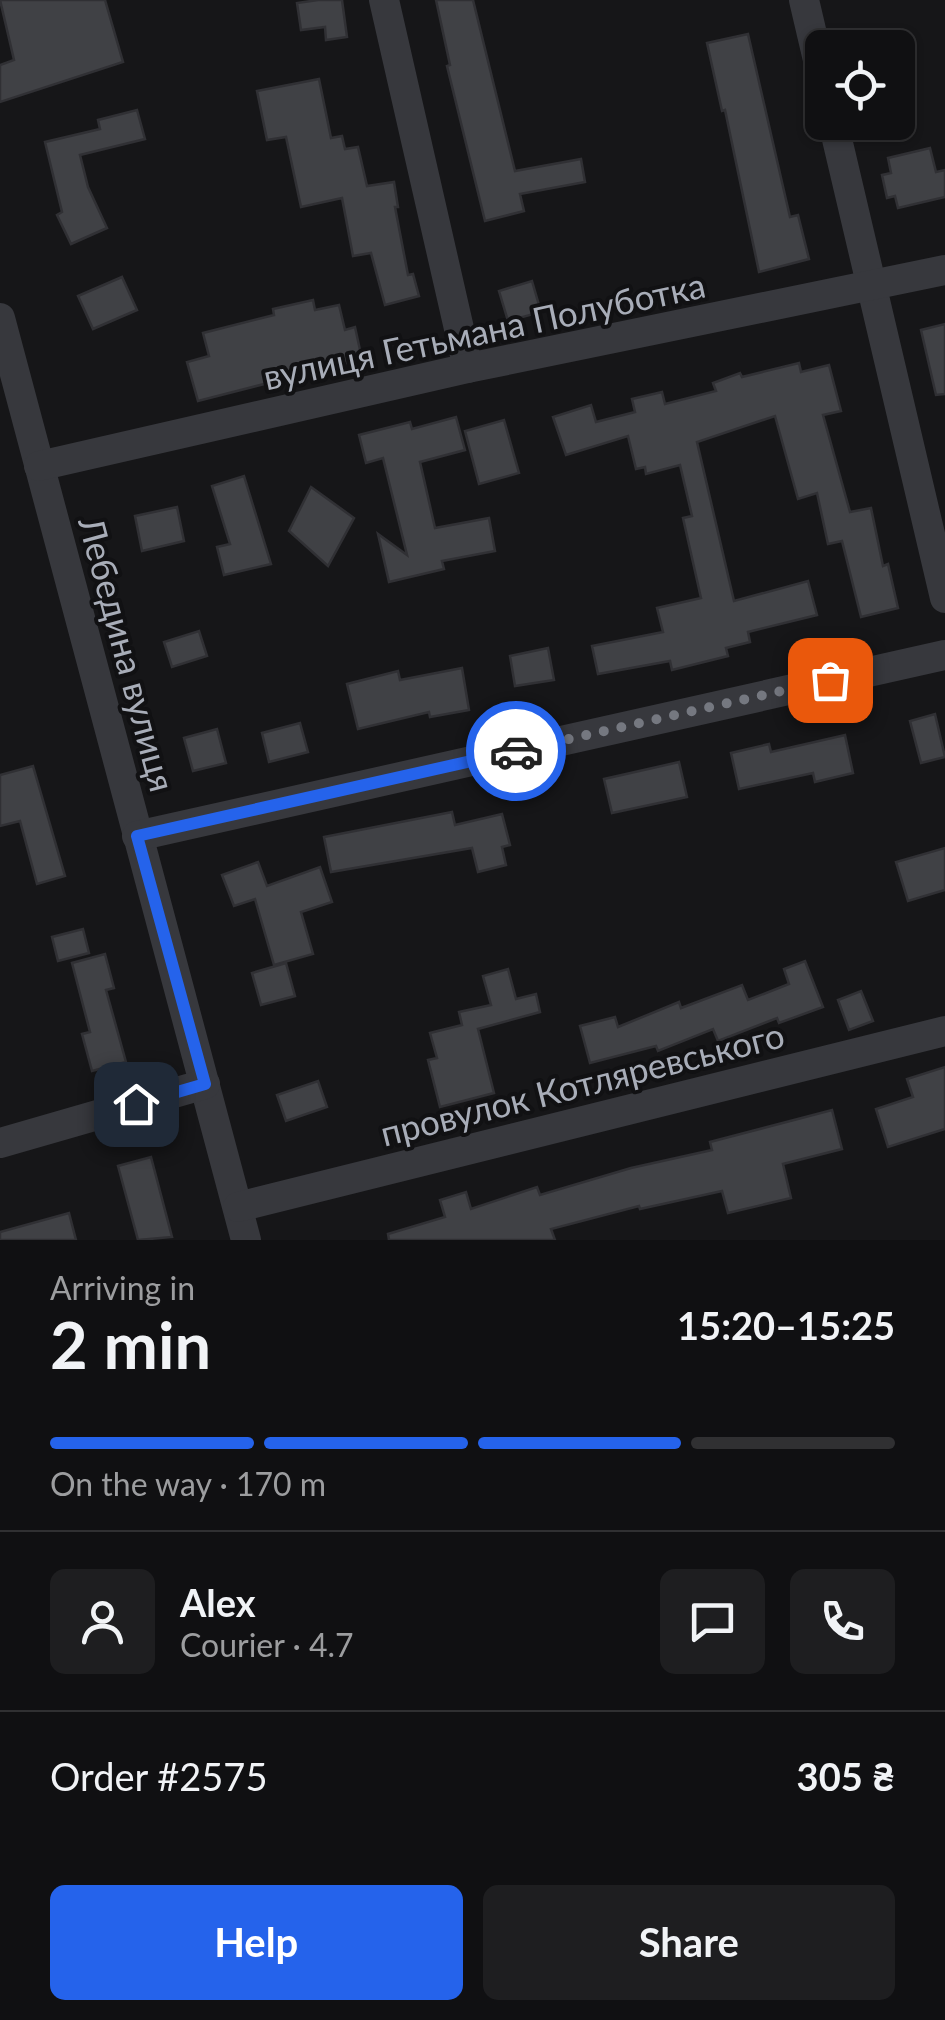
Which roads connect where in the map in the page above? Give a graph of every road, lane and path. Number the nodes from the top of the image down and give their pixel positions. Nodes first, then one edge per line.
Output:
1 (384, 0) edge
2 (804, 0) edge
3 (811, 30) edge
4 (837, 140) edge
5 (945, 270) edge
6 (872, 287) junction
7 (0, 318) edge
8 (468, 368) junction
9 (40, 466) junction
10 (945, 598) edge
11 (945, 655) edge
12 (137, 836) junction
13 (945, 1032) edge
14 (205, 1084) junction
15 (0, 1144) edge
16 (238, 1207) junction
17 (246, 1240) edge

1 - 8 street
2 - 3 street
4 - 6 street
5 - 6 street, вулиця Гетьмана Полуботка
6 - 8 street, вулиця Гетьмана Полуботка
6 - 10 street
7 - 9 street, Лебедина вулиця
8 - 9 street, вулиця Гетьмана Полуботка
9 - 12 street, Лебедина вулиця
11 - 12 street
12 - 14 street, Лебедина вулиця
13 - 16 street, провулок Котляревського
14 - 15 street
14 - 16 street, Лебедина вулиця
16 - 17 street, Лебедина вулиця

